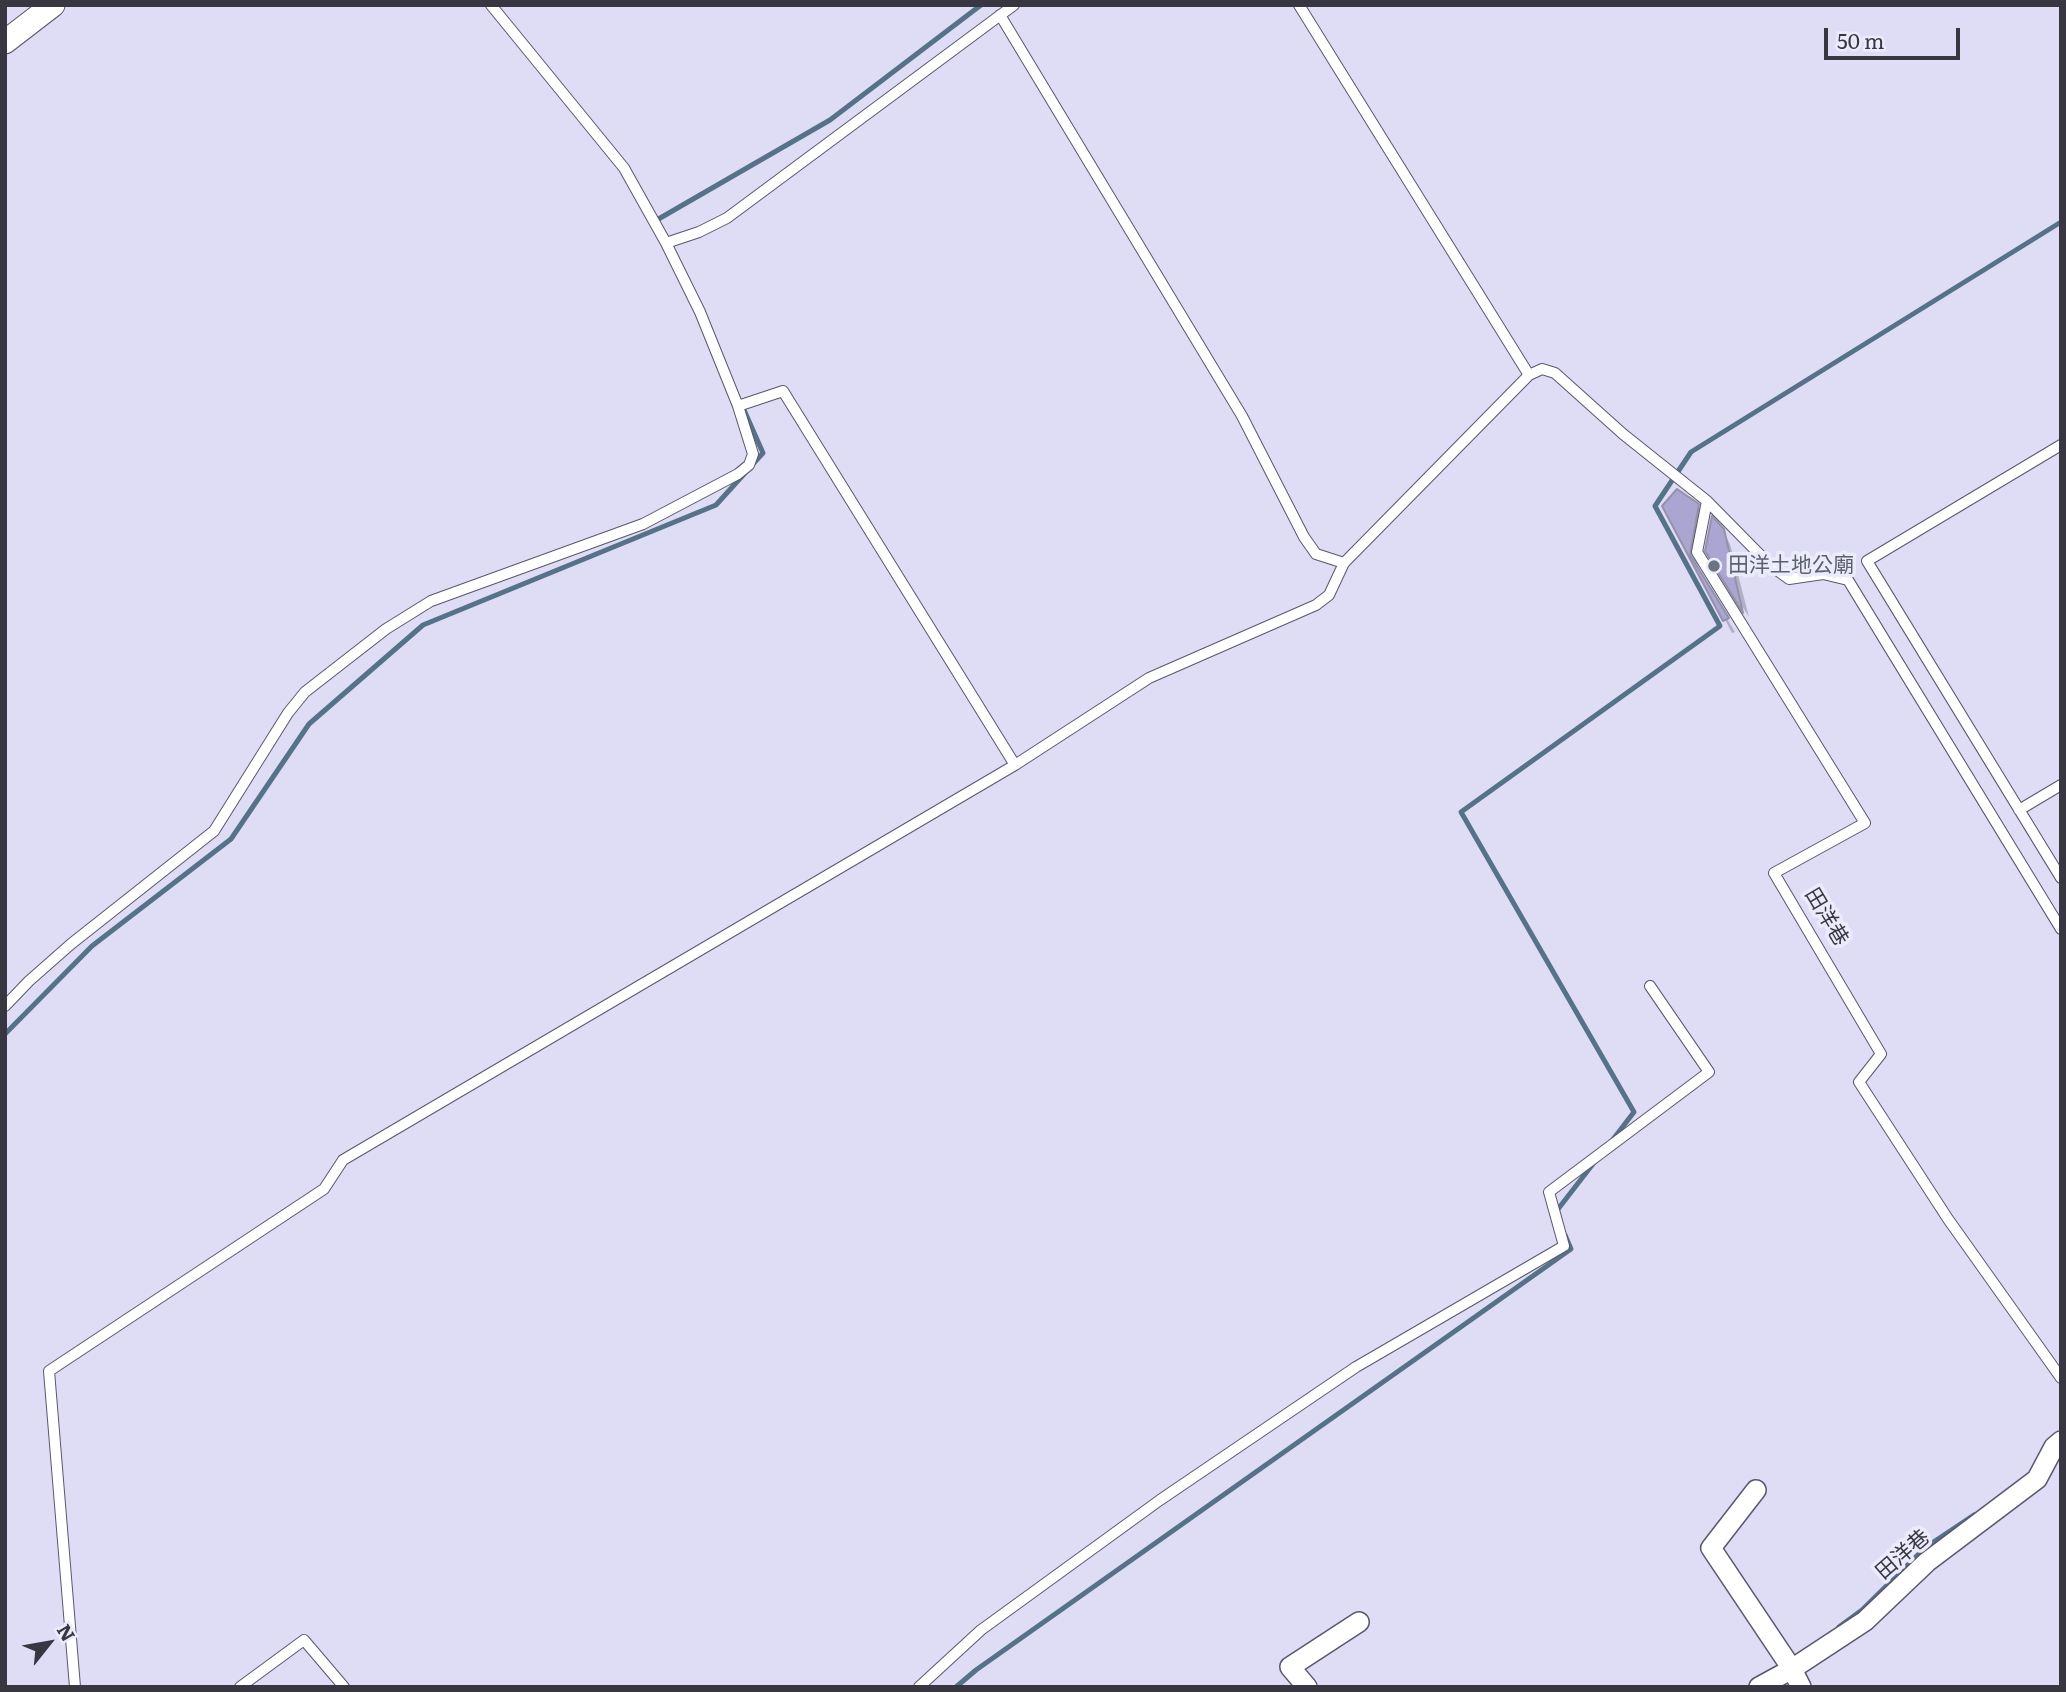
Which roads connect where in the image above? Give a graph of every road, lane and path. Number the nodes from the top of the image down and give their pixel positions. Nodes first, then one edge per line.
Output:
1 (53, 5) edge
2 (491, 5) edge
3 (1014, 5) edge
4 (1299, 5) edge
5 (1000, 15) junction
6 (5, 42) edge
7 (666, 243) junction
8 (1530, 376) junction
9 (738, 406) junction
10 (2061, 445) edge
11 (1707, 501) junction
12 (1344, 563) junction
13 (1015, 765) junction
14 (2061, 785) edge
15 (2019, 810) junction
16 (2061, 878) edge
17 (2061, 929) edge
18 (1650, 986) dead end
19 (5, 1006) edge
20 (2061, 1378) edge
21 (2061, 1441) edge
22 (1756, 1490) dead end
23 (1359, 1622) dead end
24 (1792, 1669) junction
25 (75, 1687) edge
26 (240, 1687) edge
27 (344, 1687) edge
28 (919, 1687) edge
29 (1307, 1687) edge
30 (1759, 1687) edge
31 (1801, 1687) edge

1 - 6 street
2 - 7 lane
3 - 5 lane
4 - 8 lane
5 - 7 lane
5 - 12 lane
7 - 9 lane
8 - 11 lane
8 - 12 lane
9 - 13 lane
9 - 19 lane
10 - 15 lane
11 - 17 lane
11 - 20 lane, 田洋巷
12 - 13 lane
13 - 25 lane
14 - 15 lane
15 - 16 lane
18 - 28 lane
21 - 24 street, 田洋巷
22 - 24 street
23 - 29 street
24 - 30 street, 田洋巷
24 - 31 street
26 - 27 lane

